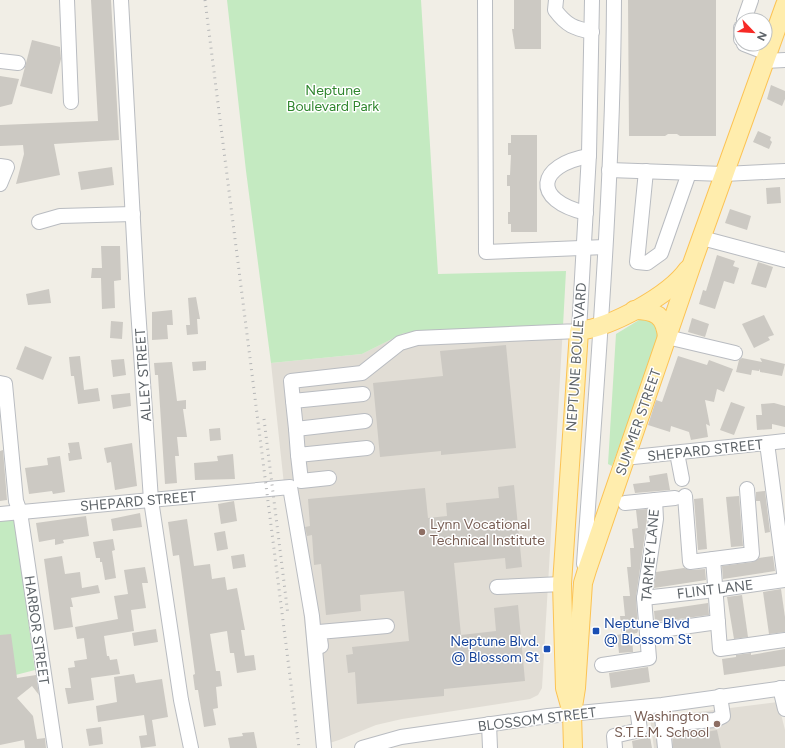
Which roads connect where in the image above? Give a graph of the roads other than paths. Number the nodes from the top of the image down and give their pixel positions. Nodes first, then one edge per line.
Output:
1 (67, 0) edge
2 (121, 0) edge
3 (485, 0) edge
4 (556, 0) edge
5 (592, 0) edge
6 (614, 0) edge
7 (751, 0) edge
8 (785, 5) edge
9 (747, 12) edge
10 (592, 32) junction
11 (758, 52) edge
12 (766, 57) junction
13 (785, 60) edge
14 (0, 61) edge
15 (18, 63) dead end
16 (72, 102) dead end
17 (589, 156) junction
18 (0, 166) edge
19 (609, 170) junction
20 (785, 171) edge
21 (646, 172) junction
22 (688, 173) junction
23 (724, 174) junction
24 (0, 184) edge
25 (586, 213) junction
26 (133, 214) junction
27 (39, 222) dead end
28 (702, 238) junction
29 (605, 247) junction
30 (584, 248) junction
31 (785, 260) edge
32 (693, 261) junction
33 (634, 310) junction
34 (601, 327) junction
35 (579, 331) junction
36 (667, 337) junction
37 (735, 353) dead end
38 (0, 383) edge
39 (363, 394) dead end
40 (293, 401) junction
41 (365, 422) dead end
42 (296, 428) junction
43 (785, 441) edge
44 (767, 443) junction
45 (367, 448) dead end
46 (677, 453) junction
47 (298, 455) junction
48 (624, 458) junction
49 (329, 478) dead end
50 (682, 480) dead end
51 (747, 489) dead end
52 (151, 500) junction
53 (655, 500) junction
54 (625, 503) dead end
55 (20, 512) junction
56 (0, 514) edge
57 (713, 559) junction
58 (785, 580) edge
59 (583, 582) junction
60 (562, 584) junction
61 (497, 587) dead end
62 (715, 590) junction
63 (644, 598) junction
64 (718, 622) junction
65 (387, 626) dead end
66 (647, 632) junction
67 (785, 640) edge
68 (602, 665) dead end
69 (783, 688) edge
70 (720, 696) junction
71 (662, 705) junction
72 (637, 708) junction
73 (785, 709) edge
74 (572, 713) junction
75 (489, 724) junction
76 (663, 724) junction
77 (405, 742) edge
78 (55, 748) edge
79 (191, 748) edge
80 (324, 748) edge
81 (330, 748) edge
82 (362, 748) edge
83 (490, 748) edge
84 (573, 748) edge
85 (615, 748) edge
86 (665, 748) edge

1 - 16 street
2 - 26 street, ALLEY STREET
3 - 30 street
4 - 10 street
5 - 10 street, NEPTUNE BOULEVARD
6 - 19 street, NEPTUNE BOULEVARD
7 - 9 street
8 - 12 main road, SUMMER STREET
10 - 17 street, NEPTUNE BOULEVARD
11 - 12 street
12 - 13 street
12 - 23 main road, SUMMER STREET
14 - 15 street
17 - 25 street, NEPTUNE BOULEVARD
17 - 25 street
18 - 24 street
19 - 21 street
19 - 29 street, NEPTUNE BOULEVARD
20 - 23 street
21 - 22 street
21 - 22 street
22 - 23 street
23 - 28 main road, SUMMER STREET
25 - 30 street, NEPTUNE BOULEVARD
26 - 27 street
26 - 52 street, ALLEY STREET
28 - 31 street
28 - 32 main road, SUMMER STREET
29 - 30 street
29 - 34 street, NEPTUNE BOULEVARD
30 - 35 street, NEPTUNE BOULEVARD
32 - 33 main road, SUMMER STREET
32 - 36 main road, SUMMER STREET
33 - 34 main road, SUMMER STREET
33 - 36 main road
34 - 35 main road, SUMMER STREET
34 - 59 street, NEPTUNE BOULEVARD
35 - 40 street
35 - 60 main road, NEPTUNE BOULEVARD
36 - 37 street
36 - 48 main road, SUMMER STREET
38 - 55 street, HARBOR STREET
39 - 40 street
40 - 42 street
41 - 42 street
42 - 47 street
43 - 44 street, SHEPARD STREET
44 - 46 street, SHEPARD STREET
44 - 58 street
45 - 47 street
46 - 48 street, SHEPARD STREET
46 - 50 street
47 - 49 street
48 - 59 main road, SUMMER STREET
51 - 57 street
52 - 55 street, SHEPARD STREET
52 - 79 street, ALLEY STREET
52 - 80 street, SHEPARD STREET
53 - 54 street
53 - 57 street
53 - 63 street, TARMEY LANE
55 - 56 street, SHEPARD STREET
55 - 78 street, HARBOR STREET
57 - 62 street
58 - 62 street, FLINT LANE
59 - 74 main road, NEPTUNE BOULEVARD
60 - 61 street
60 - 74 main road, NEPTUNE BOULEVARD
62 - 63 street, FLINT LANE
62 - 64 street
63 - 66 street, TARMEY LANE
64 - 66 street
64 - 67 street
65 - 81 street
66 - 68 street, TARMEY LANE
69 - 70 street, BLOSSOM STREET
69 - 73 street
70 - 71 street, BLOSSOM STREET
70 - 76 street
71 - 72 street, BLOSSOM STREET
71 - 76 street
72 - 74 street, BLOSSOM STREET
72 - 85 street
74 - 75 street, BLOSSOM STREET
74 - 84 main road, NEPTUNE BOULEVARD
75 - 77 street, BLOSSOM STREET
75 - 83 street
76 - 86 street
77 - 82 street, BLOSSOM STREET

